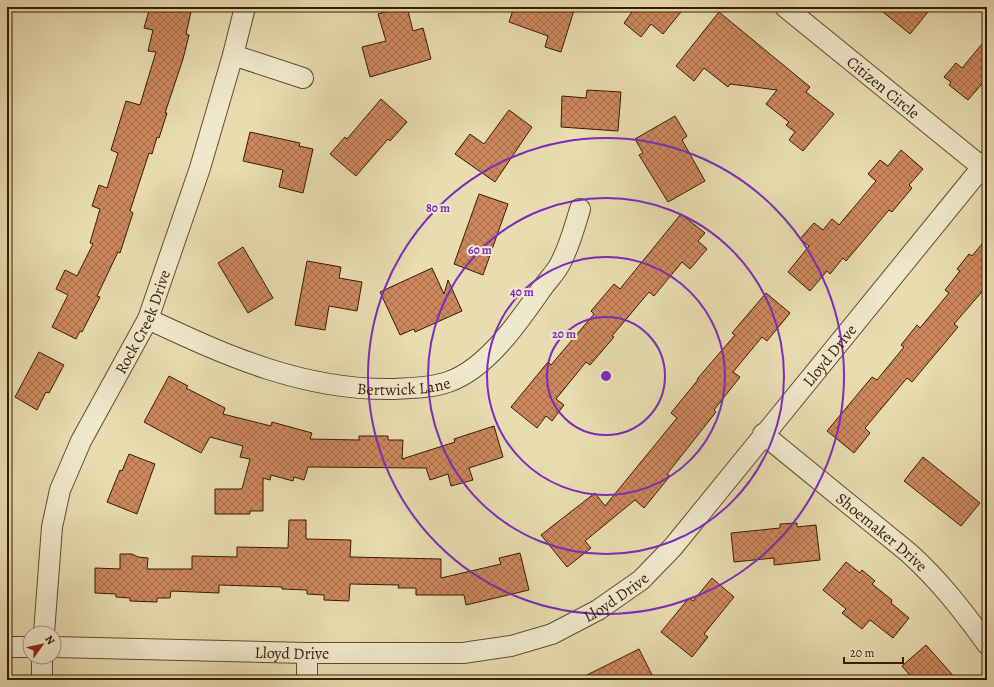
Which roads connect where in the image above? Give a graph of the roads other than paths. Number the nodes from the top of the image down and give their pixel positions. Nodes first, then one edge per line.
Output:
1 (245, 7) edge
2 (785, 7) edge
3 (233, 55) junction
4 (304, 78) dead end
5 (984, 164) edge
6 (580, 209) dead end
7 (148, 319) junction
8 (763, 434) junction
9 (45, 625) edge
10 (987, 644) edge
11 (7, 647) edge
12 (22, 647) edge
13 (62, 647) edge
14 (307, 653) junction
15 (42, 665) edge
16 (42, 680) edge
17 (308, 680) edge

1 - 3 street, Rock Creek Drive
2 - 5 street, Citizen Circle
3 - 4 street
3 - 7 street, Rock Creek Drive
5 - 8 street, Lloyd Drive
6 - 7 street, Bertwick Lane
7 - 9 street, Rock Creek Drive
8 - 10 street, Shoemaker Drive
8 - 14 street, Lloyd Drive
11 - 12 street
13 - 14 street, Lloyd Drive
14 - 17 street
15 - 16 street

